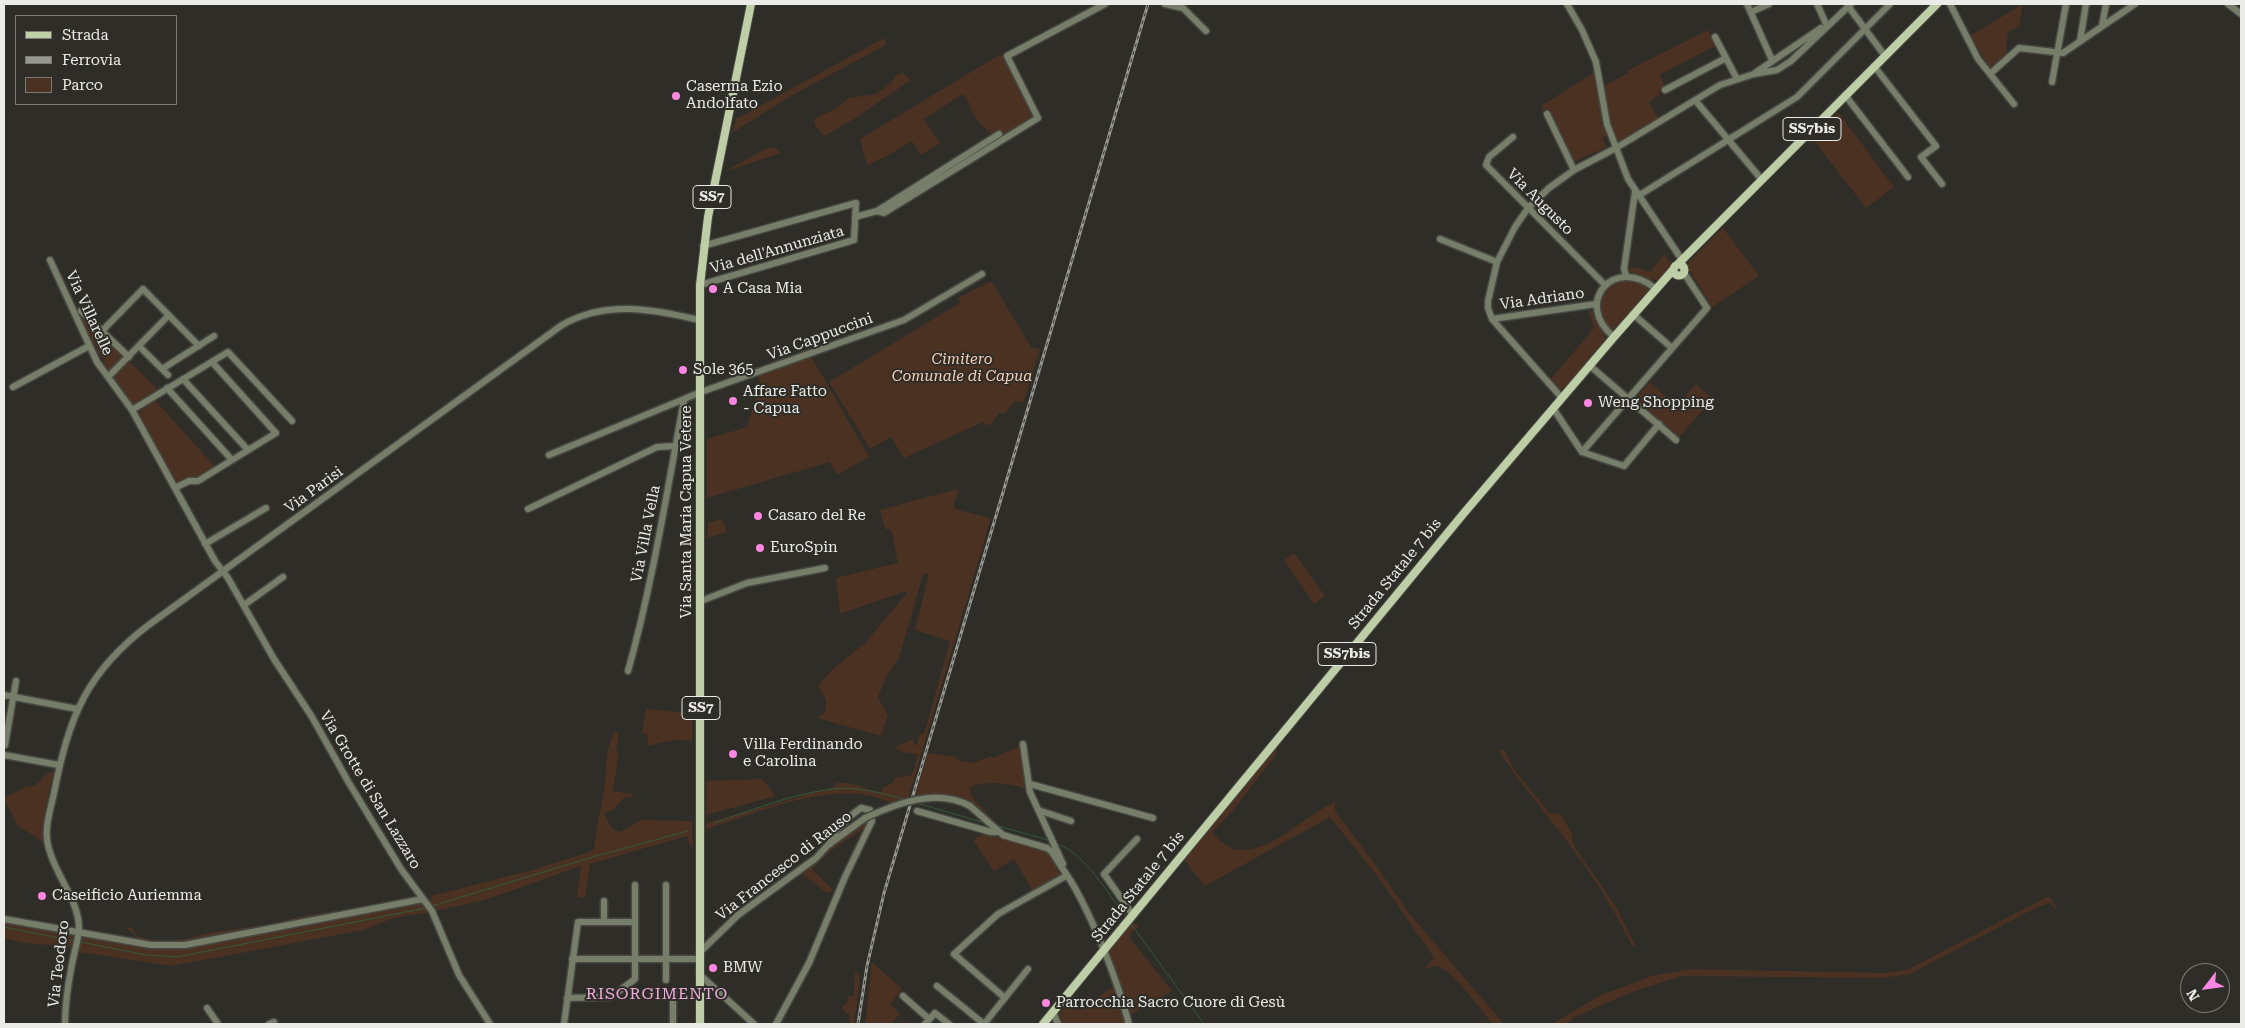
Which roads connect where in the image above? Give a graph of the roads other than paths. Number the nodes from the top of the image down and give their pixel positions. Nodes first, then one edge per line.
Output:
1 (751, 4) edge
2 (1105, 4) edge
3 (1165, 4) edge
4 (1567, 4) edge
5 (1747, 4) edge
6 (1769, 4) edge
7 (1817, 4) edge
8 (1890, 4) edge
9 (1936, 4) edge
10 (1950, 4) edge
11 (2066, 4) edge
12 (2086, 4) edge
13 (2106, 4) edge
14 (2135, 4) edge
15 (2228, 4) edge
16 (1845, 6) edge
17 (1751, 12) junction
18 (2241, 14) edge
19 (1827, 26) junction
20 (2102, 26) junction
21 (1865, 30) junction
22 (1206, 31) dead end
23 (1715, 37) dead end
24 (2080, 41) junction
25 (2057, 52) junction
26 (1885, 56) junction
27 (1726, 58) junction
28 (1772, 60) junction
29 (1874, 66) junction
30 (1754, 74) junction
31 (1990, 74) junction
32 (1737, 79) junction
33 (2052, 82) dead end
34 (1665, 90) dead end
35 (1845, 95) junction
36 (1695, 100) junction
37 (2014, 104) dead end
38 (1547, 114) dead end
39 (999, 134) dead end
40 (1513, 137) dead end
41 (1729, 141) junction
42 (1616, 148) junction
43 (1574, 170) junction
44 (1908, 177) dead end
45 (1762, 180) junction
46 (1942, 184) dead end
47 (1637, 194) junction
48 (1528, 208) junction
49 (877, 211) junction
50 (855, 217) junction
51 (1440, 239) dead end
52 (703, 246) junction
53 (50, 260) dead end
54 (1497, 262) junction
55 (1680, 268) junction
56 (982, 274) dead end
57 (1626, 275) junction
58 (700, 285) junction
59 (1605, 286) junction
60 (1658, 286) junction
61 (1596, 304) junction
62 (81, 311) dead end
63 (1633, 314) junction
64 (169, 315) junction
65 (1492, 319) junction
66 (699, 320) junction
67 (102, 331) junction
68 (214, 336) dead end
69 (1614, 336) junction
70 (89, 346) junction
71 (140, 346) junction
72 (199, 346) junction
73 (1672, 348) junction
74 (129, 357) junction
75 (212, 362) junction
76 (1589, 365) junction
77 (162, 369) junction
78 (168, 375) dead end
79 (108, 377) junction
80 (183, 379) junction
81 (13, 387) dead end
82 (166, 388) junction
83 (701, 392) junction
84 (1562, 398) junction
85 (1629, 398) junction
86 (684, 400) junction
87 (1553, 408) junction
88 (132, 410) junction
89 (292, 421) dead end
90 (1659, 424) junction
91 (1676, 440) dead end
92 (676, 446) junction
93 (248, 450) junction
94 (1582, 452) junction
95 (549, 455) dead end
96 (232, 460) junction
97 (175, 488) junction
98 (266, 508) dead end
99 (528, 509) dead end
100 (205, 544) junction
101 (825, 568) dead end
102 (223, 570) junction
103 (283, 577) dead end
104 (701, 601) junction
105 (244, 605) junction
106 (628, 671) dead end
107 (16, 681) dead end
108 (4, 696) edge
109 (13, 697) junction
110 (77, 709) junction
111 (1023, 744) dead end
112 (5, 745) edge
113 (4, 755) edge
114 (60, 765) junction
115 (1030, 784) junction
116 (1038, 810) junction
117 (917, 811) dead end
118 (1152, 818) dead end
119 (1071, 821) dead end
120 (998, 832) junction
121 (1137, 839) dead end
122 (830, 844) junction
123 (1066, 876) junction
124 (635, 885) dead end
125 (666, 885) dead end
126 (1074, 887) junction
127 (425, 900) junction
128 (604, 901) dead end
129 (1133, 915) junction
130 (4, 918) edge
131 (604, 922) junction
132 (635, 922) junction
133 (78, 932) junction
134 (1103, 951) junction
135 (699, 956) junction
136 (572, 959) junction
137 (635, 959) junction
138 (666, 959) junction
139 (1028, 969) dead end
140 (699, 974) junction
141 (666, 980) dead end
142 (937, 986) dead end
143 (673, 992) dead end
144 (903, 996) dead end
145 (567, 998) junction
146 (1005, 998) junction
147 (208, 1008) dead end
148 (1053, 1012) junction
149 (927, 1022) edge
150 (65, 1024) edge
151 (218, 1024) edge
152 (490, 1024) edge
153 (564, 1024) edge
154 (673, 1024) edge
155 (700, 1024) edge
156 (754, 1024) edge
157 (776, 1024) edge
158 (949, 1024) edge
159 (984, 1024) edge
160 (1042, 1024) edge
161 (1058, 1024) edge
162 (1129, 1024) edge

1 - 52 main road, Via Santa Maria Capua Vetere / SS7
2 - 49 street
3 - 22 street
4 - 42 street
5 - 17 street
6 - 17 street
7 - 19 street
8 - 21 street
9 - 26 main road, SS7bis
10 - 31 street
11 - 25 street
12 - 24 street
13 - 20 street
14 - 20 street
15 - 18 street
16 - 19 street
16 - 21 street
17 - 28 street
19 - 28 street
19 - 30 street
20 - 24 street
21 - 26 street
21 - 41 street
23 - 27 street
24 - 25 street
25 - 31 street
25 - 33 street
26 - 29 main road, SS7bis
27 - 32 street
27 - 34 street
28 - 30 street
29 - 35 main road, SS7bis
29 - 46 street
30 - 32 street
31 - 37 street
32 - 36 street
35 - 44 street
35 - 45 main road, SS7bis
36 - 41 street
36 - 42 street
38 - 43 street
39 - 49 street
40 - 48 street, Via Augusto
41 - 45 street
41 - 47 street
42 - 43 street
42 - 47 street
43 - 48 street
45 - 55 main road, SS7bis
47 - 55 street
47 - 57 street
48 - 54 street
48 - 59 street, Via Augusto
49 - 50 street
50 - 52 street, Via dell'Annunziata
50 - 58 street, Via dell'Annunziata
51 - 54 street
52 - 58 main road, Via Santa Maria Capua Vetere / SS7
53 - 70 street, Via Villarelle
54 - 65 street
55 - 60 main road, SS7bis
55 - 73 street
56 - 83 street, Via Cappuccini
57 - 59 street
57 - 60 street
58 - 66 main road, Via Santa Maria Capua Vetere / SS7
59 - 61 street
60 - 63 main road, Strada Statale 7 bis / SS7bis
61 - 65 street, Via Adriano
61 - 69 street
62 - 67 street
63 - 69 main road, Strada Statale 7 bis / SS7bis
63 - 73 street
64 - 67 street
64 - 71 street, Via Villarelle
64 - 72 street
65 - 84 street
66 - 83 main road, Via Santa Maria Capua Vetere / SS7
66 - 102 street, Via Parisi
67 - 74 street
68 - 72 street
69 - 76 main road, Strada Statale 7 bis / SS7bis
70 - 79 street, Via Villarelle
70 - 81 street
71 - 74 street, Via Villarelle
71 - 77 street
72 - 77 street
73 - 85 street
74 - 79 street, Via Villarelle
75 - 80 street
75 - 89 street
75 - 93 street
76 - 84 main road, Strada Statale 7 bis / SS7bis
76 - 85 street
77 - 78 street
79 - 88 street, Via Villarelle
80 - 82 street
80 - 93 street
82 - 88 street
82 - 96 street
83 - 86 street, Via Cappuccini
83 - 104 main road, Via Santa Maria Capua Vetere / SS7
84 - 87 main road, Strada Statale 7 bis / SS7bis
85 - 90 street
85 - 94 street
86 - 92 street, Via Villa Vella
86 - 95 street, Via Cappuccini
87 - 94 street
87 - 129 main road, Strada Statale 7 bis / SS7bis
88 - 97 street, Via Villarelle
90 - 91 street
90 - 94 street
92 - 99 street
92 - 106 street, Via Villa Vella
93 - 96 street
96 - 97 street
97 - 100 street, Via Villarelle
98 - 100 street
100 - 102 street, Via Villarelle
101 - 104 street
102 - 105 street, Via Grotte di San Lazzaro
102 - 110 street, Via Parisi
103 - 105 street
104 - 135 main road, Via Santa Maria Capua Vetere / SS7
105 - 127 street, Via Grotte di San Lazzaro
107 - 109 street
108 - 109 street
109 - 110 street
109 - 112 street
110 - 114 street, Via Parisi
111 - 115 street
113 - 114 street
114 - 133 street, Via Teodoro
115 - 116 street
115 - 118 street
116 - 119 street
116 - 126 street
117 - 120 street
120 - 122 street, Via Francesco di Rauso, bridge
120 - 123 street
121 - 129 street
122 - 135 street, Via Francesco di Rauso
122 - 157 street
123 - 126 street
123 - 146 street
124 - 132 street
125 - 138 street
126 - 134 street
127 - 133 street
127 - 152 street, Via Grotte di San Lazzaro
128 - 131 street
129 - 134 main road, Strada Statale 7 bis / SS7bis
130 - 133 street
131 - 132 street
131 - 136 street
132 - 137 street
133 - 150 street, Via Teodoro
134 - 148 main road, Strada Statale 7 bis / SS7bis
134 - 162 street
135 - 138 street
135 - 140 main road, Via Santa Maria Capua Vetere / SS7
136 - 137 street
136 - 145 street
137 - 138 street
137 - 145 street
138 - 141 street
139 - 146 street
140 - 155 main road, Via Santa Maria Capua Vetere / SS7
140 - 156 street
142 - 159 street
143 - 154 street
144 - 149 street
145 - 153 street
146 - 159 street
147 - 151 street
148 - 160 main road, Strada Statale 7 bis / SS7bis
148 - 161 street
149 - 158 street

